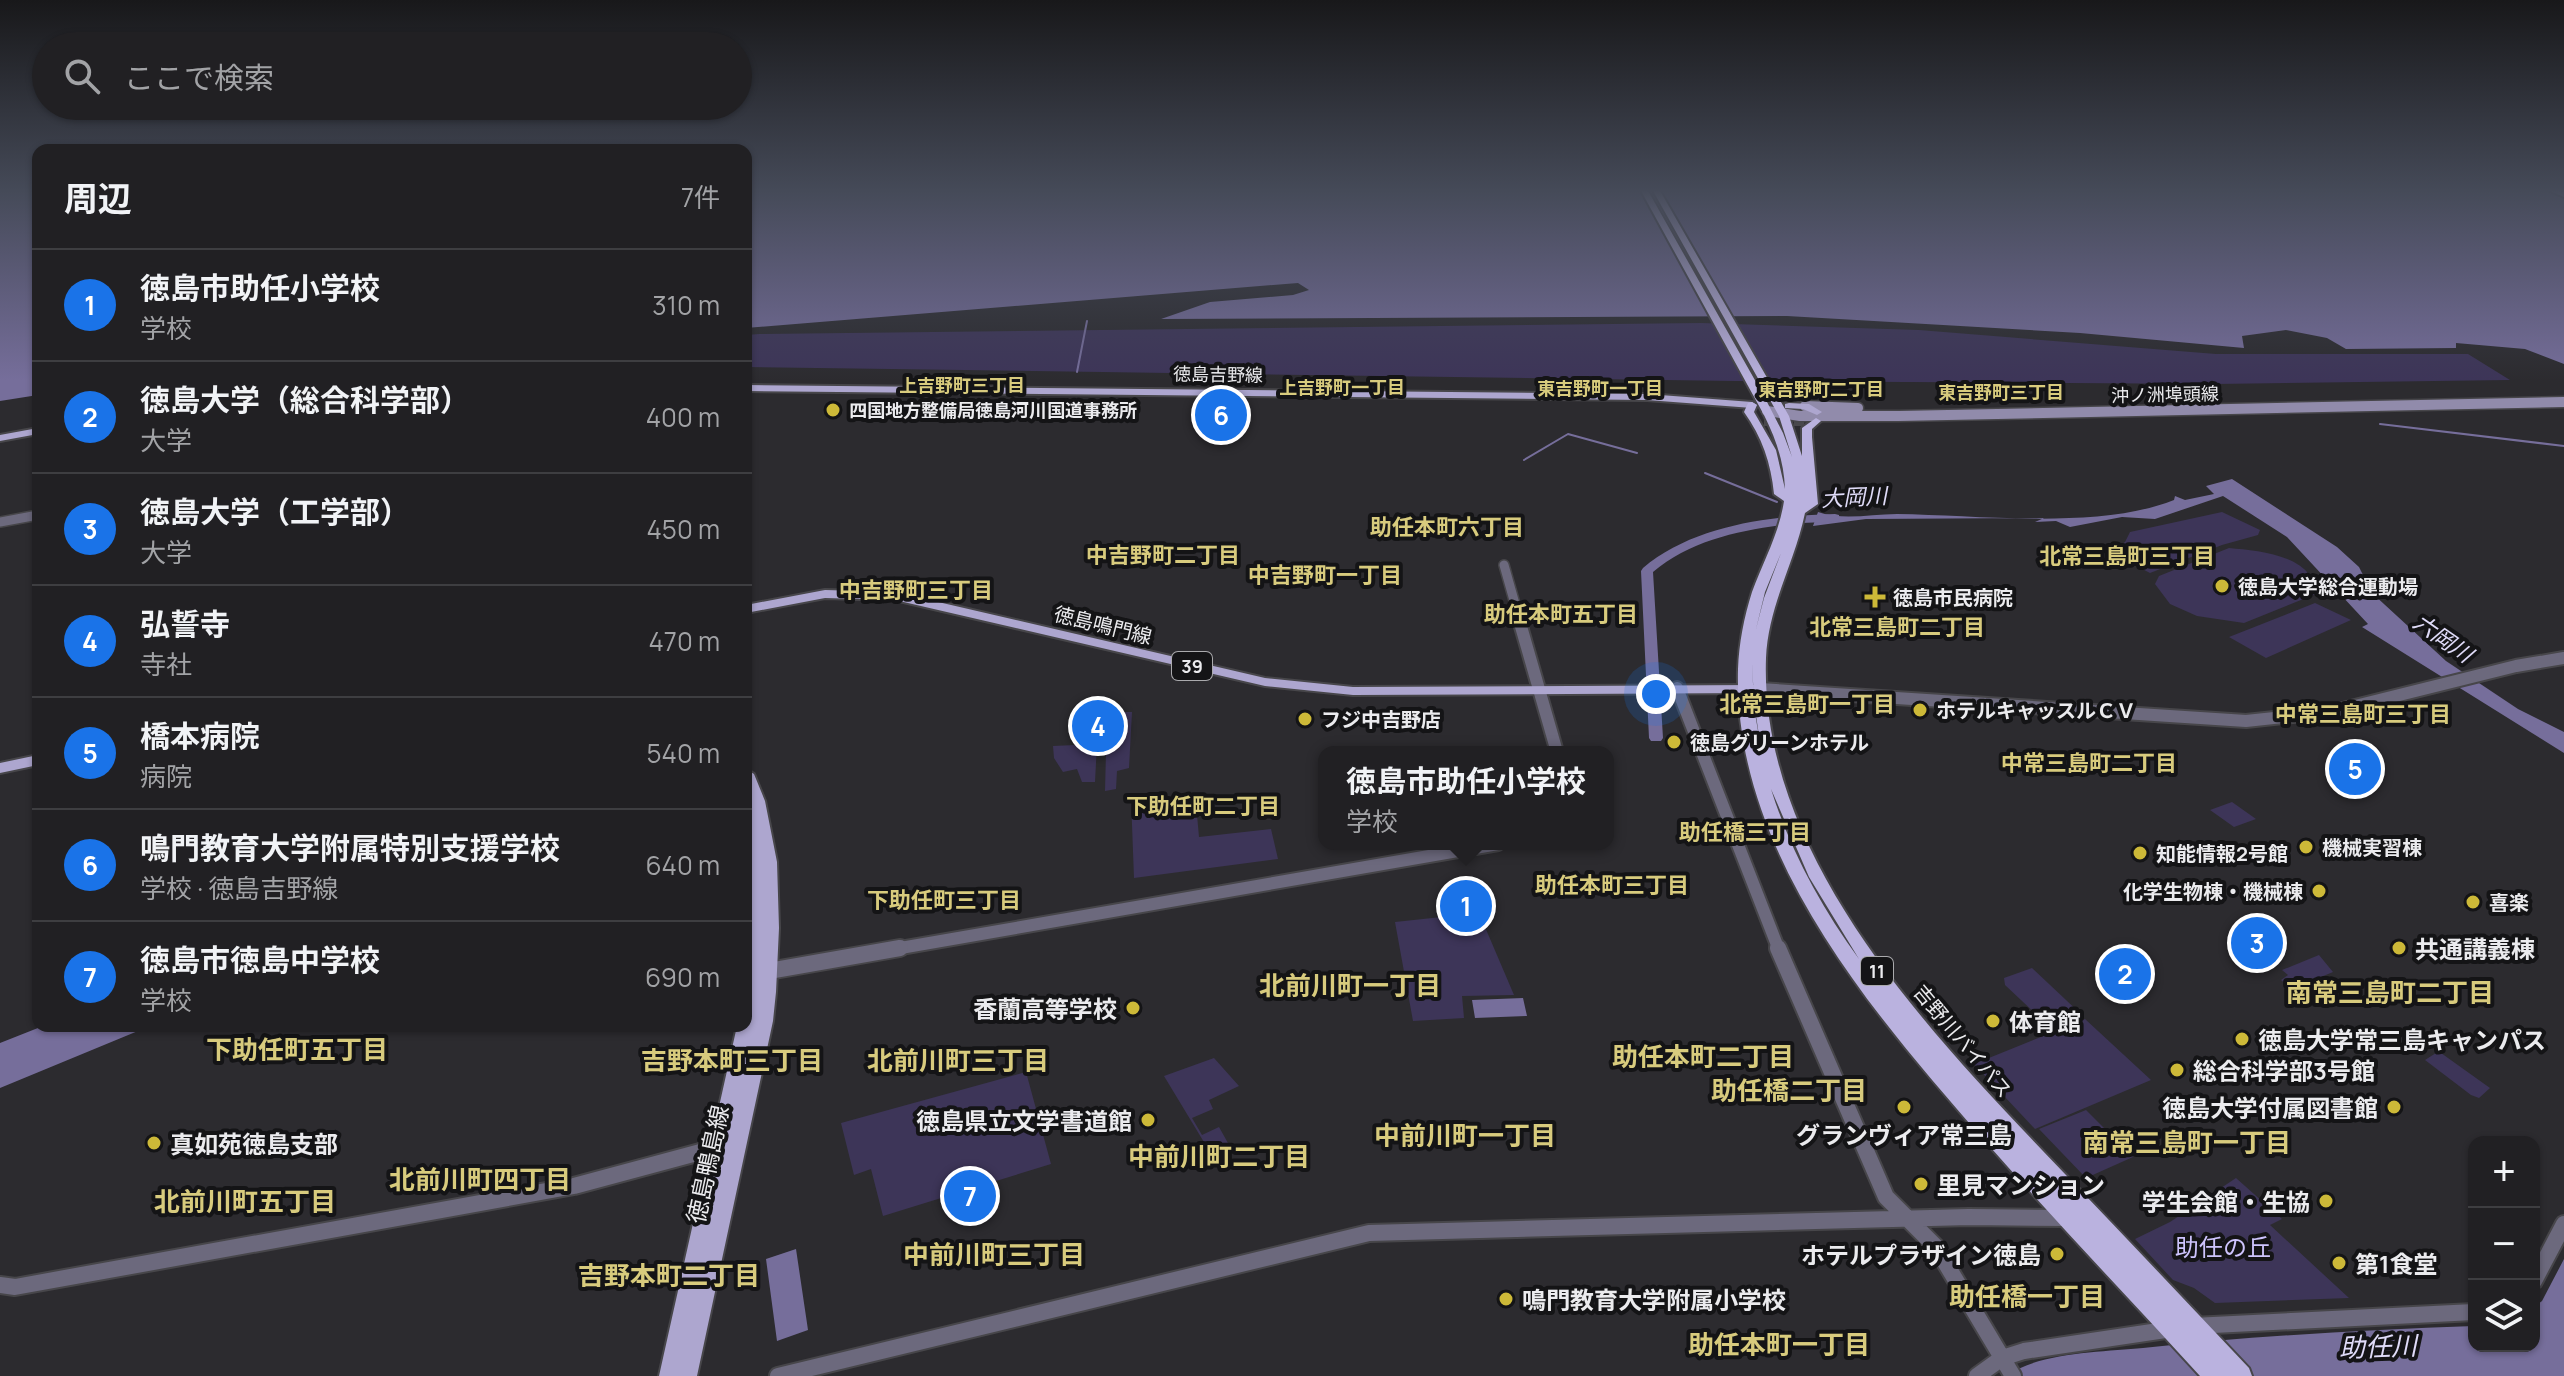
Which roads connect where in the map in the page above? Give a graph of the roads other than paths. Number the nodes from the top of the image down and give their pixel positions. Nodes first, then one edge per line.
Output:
1 (1676, 253) edge
2 (1692, 253) edge
3 (752, 381) edge
4 (795, 385) junction
5 (827, 387) junction
6 (752, 388) edge
7 (783, 388) junction
8 (1343, 393) junction
9 (1427, 400) junction
10 (2564, 400) edge
11 (1752, 402) junction
12 (1805, 406) junction
13 (1731, 407) junction
14 (1997, 409) junction
15 (1785, 411) junction
16 (2026, 412) junction
17 (1763, 418) junction
18 (1814, 418) junction
19 (32, 432) edge
20 (0, 438) edge
21 (32, 516) edge
22 (1794, 521) junction
23 (0, 522) edge
24 (1504, 565) dead end
25 (752, 608) edge
26 (2564, 658) edge
27 (1677, 688) junction
28 (1752, 688) junction
29 (1539, 689) junction
30 (1555, 746) edge
31 (32, 754) edge
32 (0, 761) edge
33 (32, 761) edge
34 (0, 768) edge
35 (752, 790) edge
36 (1463, 850) edge
37 (752, 859) edge
38 (762, 971) junction
39 (752, 1005) edge
40 (744, 1032) edge
41 (719, 1147) junction
42 (2088, 1213) junction
43 (2067, 1218) junction
44 (1909, 1221) junction
45 (2564, 1224) edge
46 (2535, 1280) edge
47 (0, 1285) edge
48 (2468, 1312) edge
49 (2189, 1334) junction
50 (2008, 1368) edge
51 (670, 1376) edge
52 (686, 1376) edge
53 (778, 1376) edge
54 (1977, 1376) edge
55 (2215, 1376) edge
56 (2241, 1376) edge

1 - 11 highway
2 - 15 highway, 吉野川バイパス / 11
3 - 4 main road, 徳島吉野線
4 - 5 main road, 徳島吉野線
4 - 7 main road, 徳島吉野線
5 - 7 main road, 徳島吉野線
5 - 8 main road, 徳島吉野線
5 - 9 main road, 徳島吉野線
6 - 7 main road, 徳島吉野線
8 - 9 main road
8 - 11 main road, 徳島吉野線
9 - 13 main road, 徳島吉野線
10 - 14 main road, 沖ノ洲埠頭線
10 - 16 main road, 沖ノ洲埠頭線
11 - 13 main road, 徳島吉野線
11 - 17 highway
12 - 14 main road
12 - 15 main road
12 - 18 main road
13 - 17 main road
14 - 15 main road, 沖ノ洲埠頭線
15 - 16 main road, 沖ノ洲埠頭線
15 - 17 main road, 沖ノ洲埠頭線
15 - 22 highway, 吉野川バイパス / 11
16 - 18 main road
17 - 22 highway, 吉野川バイパス / 11
18 - 22 highway
19 - 20 main road
21 - 23 street
22 - 28 highway, 吉野川バイパス / 11
24 - 29 street
25 - 29 main road, 徳島鳴門線 / 39
26 - 28 street
27 - 28 main road, 徳島鳴門線 / 39
27 - 29 main road, 徳島鳴門線 / 39
27 - 44 street
28 - 42 highway, 吉野川バイパス / 11
28 - 43 highway, 吉野川バイパス / 11
29 - 30 street
31 - 32 main road
33 - 34 main road
35 - 38 main road, 徳島鴨島線
36 - 38 street
37 - 38 main road, 徳島鴨島線
38 - 39 main road, 徳島鴨島線
38 - 52 main road, 徳島鴨島線
40 - 41 main road, 徳島鴨島線
41 - 47 street
41 - 51 main road, 徳島鴨島線
42 - 43 street
42 - 49 highway, 吉野川バイパス / 11
43 - 44 street
43 - 49 highway, 吉野川バイパス / 11
44 - 50 street
44 - 53 street
45 - 46 street
48 - 49 street
49 - 50 street
49 - 55 highway, 吉野川バイパス / 11
49 - 56 highway, 吉野川バイパス / 11
50 - 54 street

